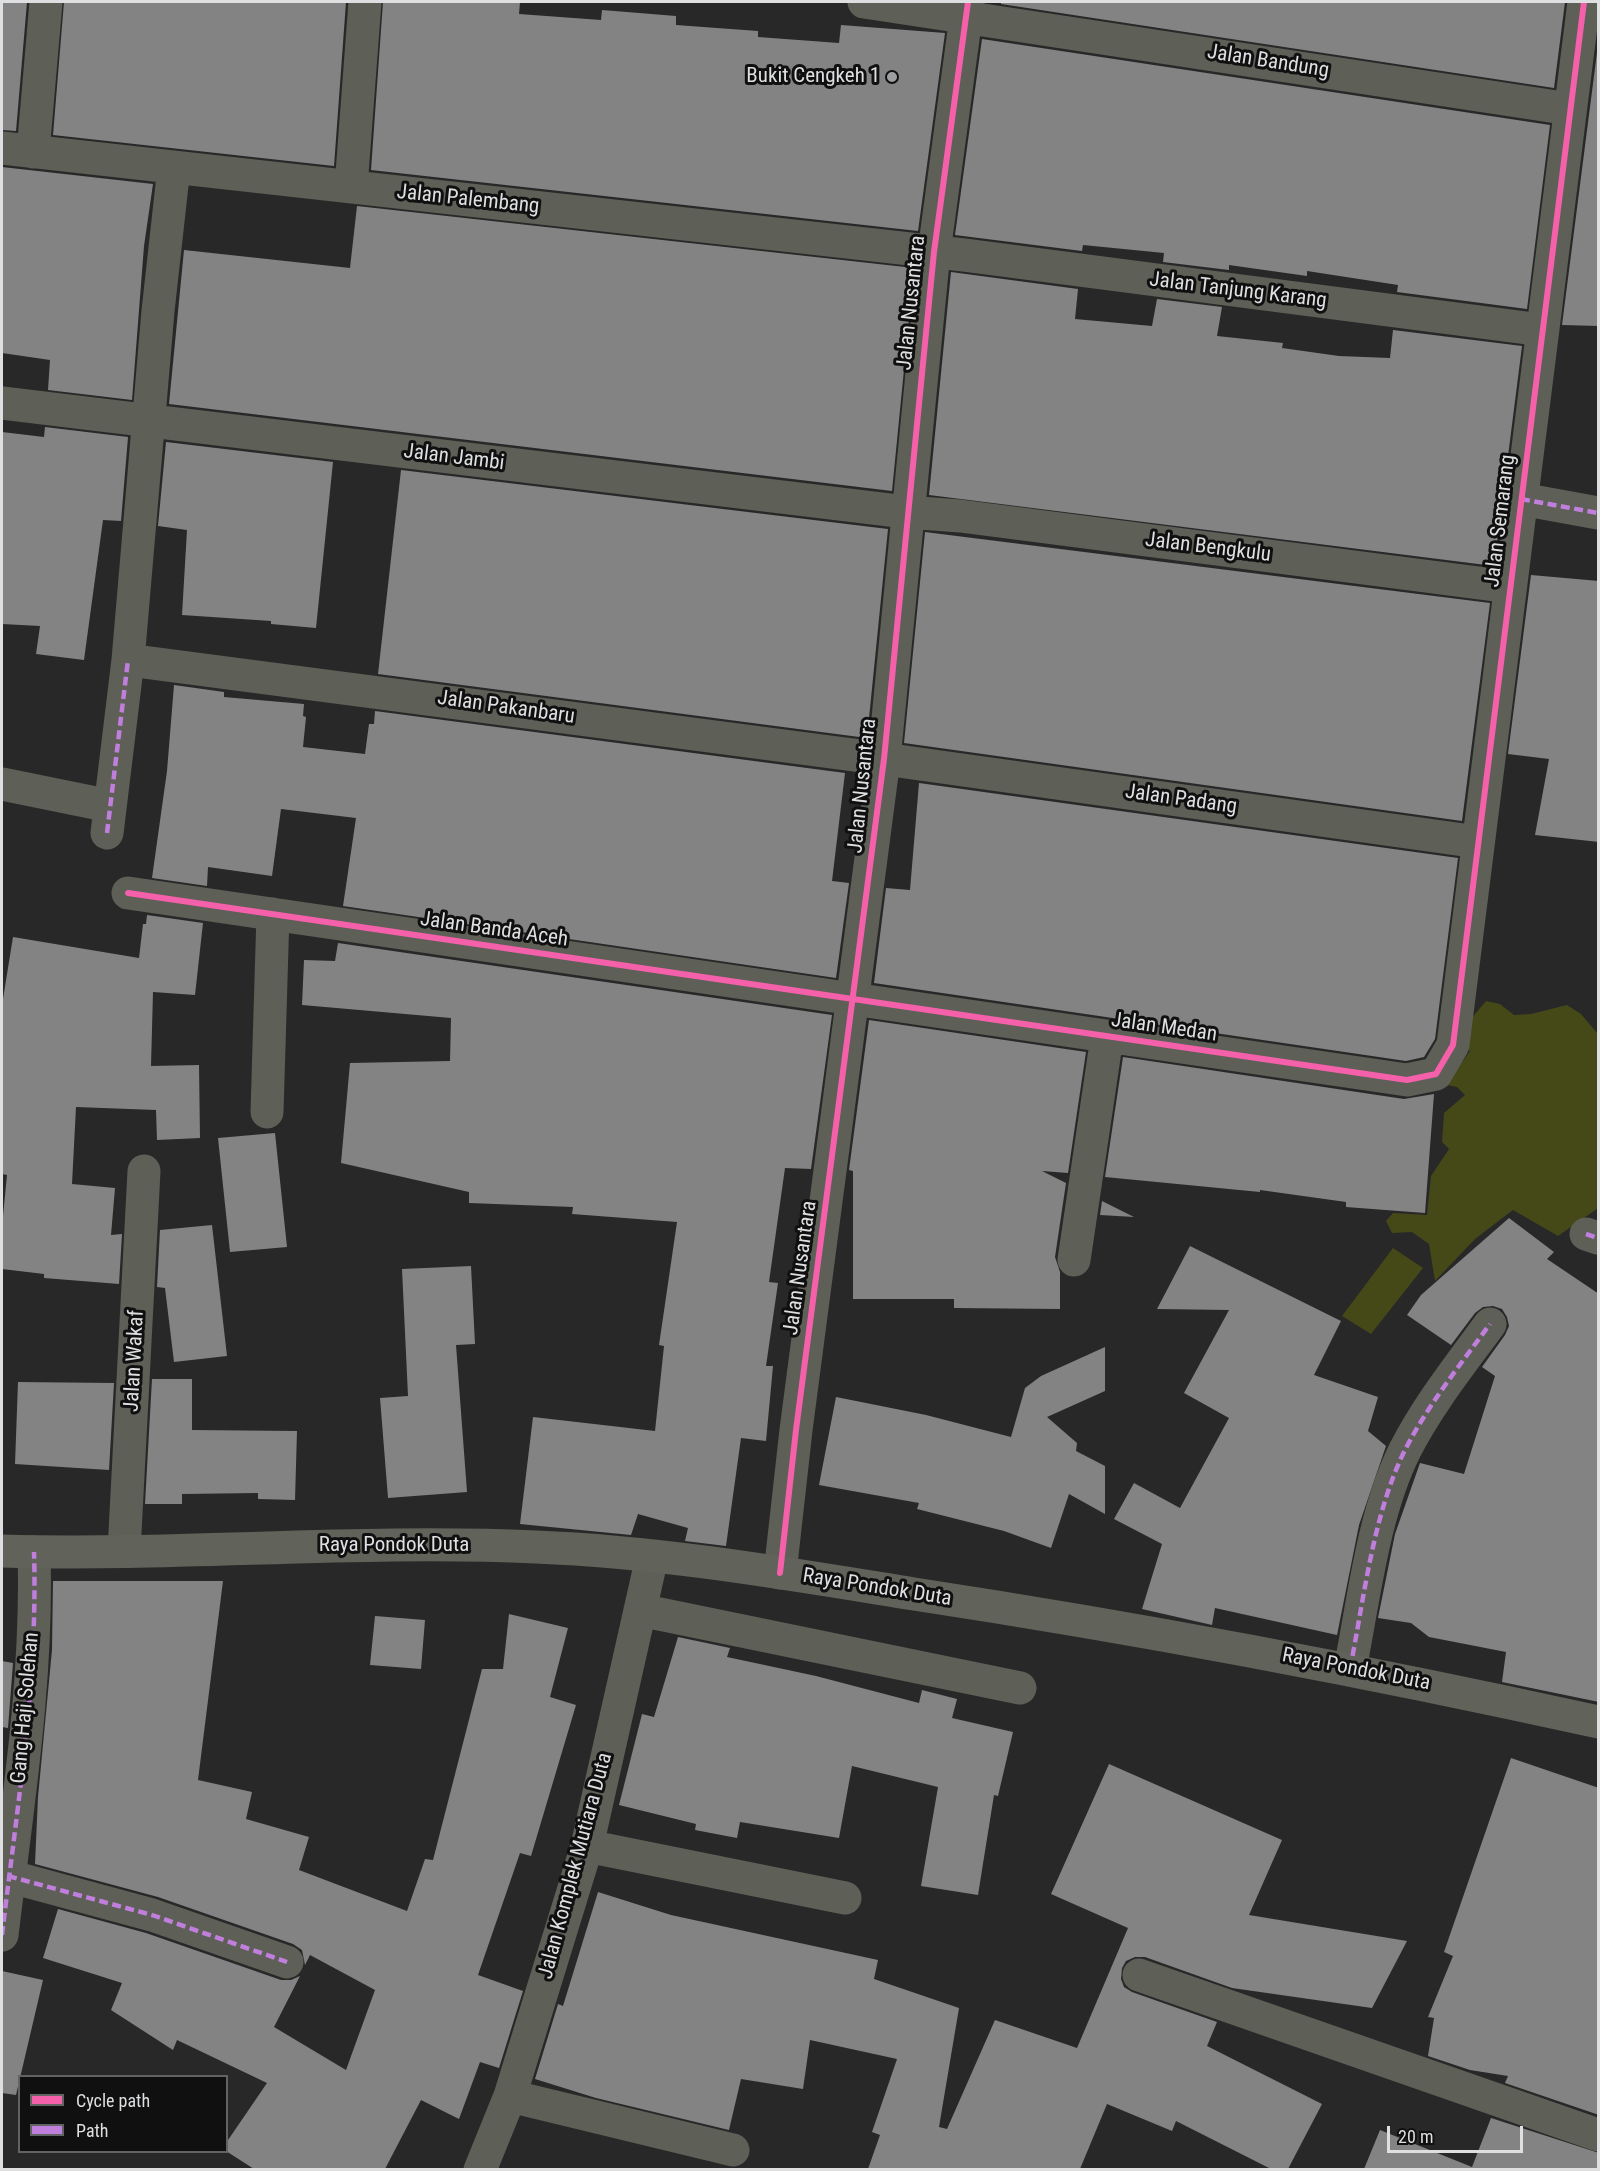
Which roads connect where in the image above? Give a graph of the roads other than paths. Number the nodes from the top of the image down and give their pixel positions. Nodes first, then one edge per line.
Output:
1 (46, 2) edge
2 (365, 2) edge
3 (864, 2) edge
4 (1584, 2) edge
5 (968, 9) edge
6 (1570, 109) junction
7 (17, 150) edge
8 (174, 167) junction
9 (351, 187) junction
10 (934, 252) junction
11 (1542, 330) junction
12 (2, 403) edge
13 (151, 422) junction
14 (1521, 499) junction
15 (906, 512) junction
16 (1599, 513) edge
17 (1510, 587) junction
18 (128, 660) junction
19 (884, 759) junction
20 (2, 784) edge
21 (1478, 842) junction
22 (128, 893) dead end
23 (273, 914) junction
24 (854, 998) junction
25 (1107, 1037) junction
26 (1453, 1045) joint
27 (267, 1112) dead end
28 (144, 1171) dead end
29 (1074, 1260) dead end
30 (1490, 1324) dead end
31 (2, 1551) edge
32 (124, 1551) junction
33 (34, 1552) junction
34 (652, 1557) junction
35 (780, 1573) junction
36 (640, 1610) junction
37 (1350, 1668) junction
38 (1020, 1688) dead end
39 (1599, 1722) edge
40 (587, 1846) junction
41 (8, 1876) junction
42 (845, 1898) dead end
43 (2, 1935) edge
44 (287, 1962) dead end
45 (1139, 1975) dead end
46 (510, 2096) junction
47 (1599, 2135) edge
48 (733, 2150) dead end
49 (480, 2169) edge

1 - 7 street
2 - 9 street
3 - 5 street, Jalan Bandung
4 - 6 street, Jalan Semarang
5 - 6 street, Jalan Bandung
5 - 10 street, Jalan Nusantara
6 - 11 street, Jalan Semarang
7 - 8 street, Jalan Palembang
8 - 9 street, Jalan Palembang
8 - 13 street
9 - 10 street, Jalan Palembang
10 - 11 street, Jalan Tanjung Karang
10 - 15 street, Jalan Nusantara
11 - 14 street, Jalan Semarang
12 - 13 street, Jalan Jambi
13 - 15 street, Jalan Jambi
13 - 18 street
14 - 16 street
14 - 17 street, Jalan Semarang
15 - 17 street, Jalan Bengkulu
15 - 19 street, Jalan Nusantara
17 - 21 street, Jalan Semarang
18 - 19 street, Jalan Pakanbaru
18 - 20 street
19 - 21 street, Jalan Padang
19 - 24 street, Jalan Nusantara
21 - 26 street, Jalan Semarang
22 - 23 street, Jalan Banda Aceh
23 - 24 street, Jalan Banda Aceh
23 - 27 street
24 - 25 street, Jalan Medan
24 - 35 street, Jalan Nusantara
25 - 26 street, Jalan Medan
25 - 29 street
28 - 32 street, Jalan Wakaf
30 - 37 street
31 - 33 main road, Raya Pondok Duta
32 - 33 main road, Raya Pondok Duta
32 - 34 main road, Raya Pondok Duta
33 - 41 street, Gang Haji Solehan
34 - 35 main road, Raya Pondok Duta
34 - 36 street, Jalan Komplek Mutiara Duta
35 - 37 main road, Raya Pondok Duta
36 - 38 street
36 - 40 street, Jalan Komplek Mutiara Duta
37 - 39 main road, Raya Pondok Duta
40 - 42 street
40 - 46 street, Jalan Komplek Mutiara Duta
41 - 43 street, Gang Haji Solehan
41 - 44 street
45 - 47 street
46 - 48 street
46 - 49 street, Jalan Komplek Mutiara Duta

